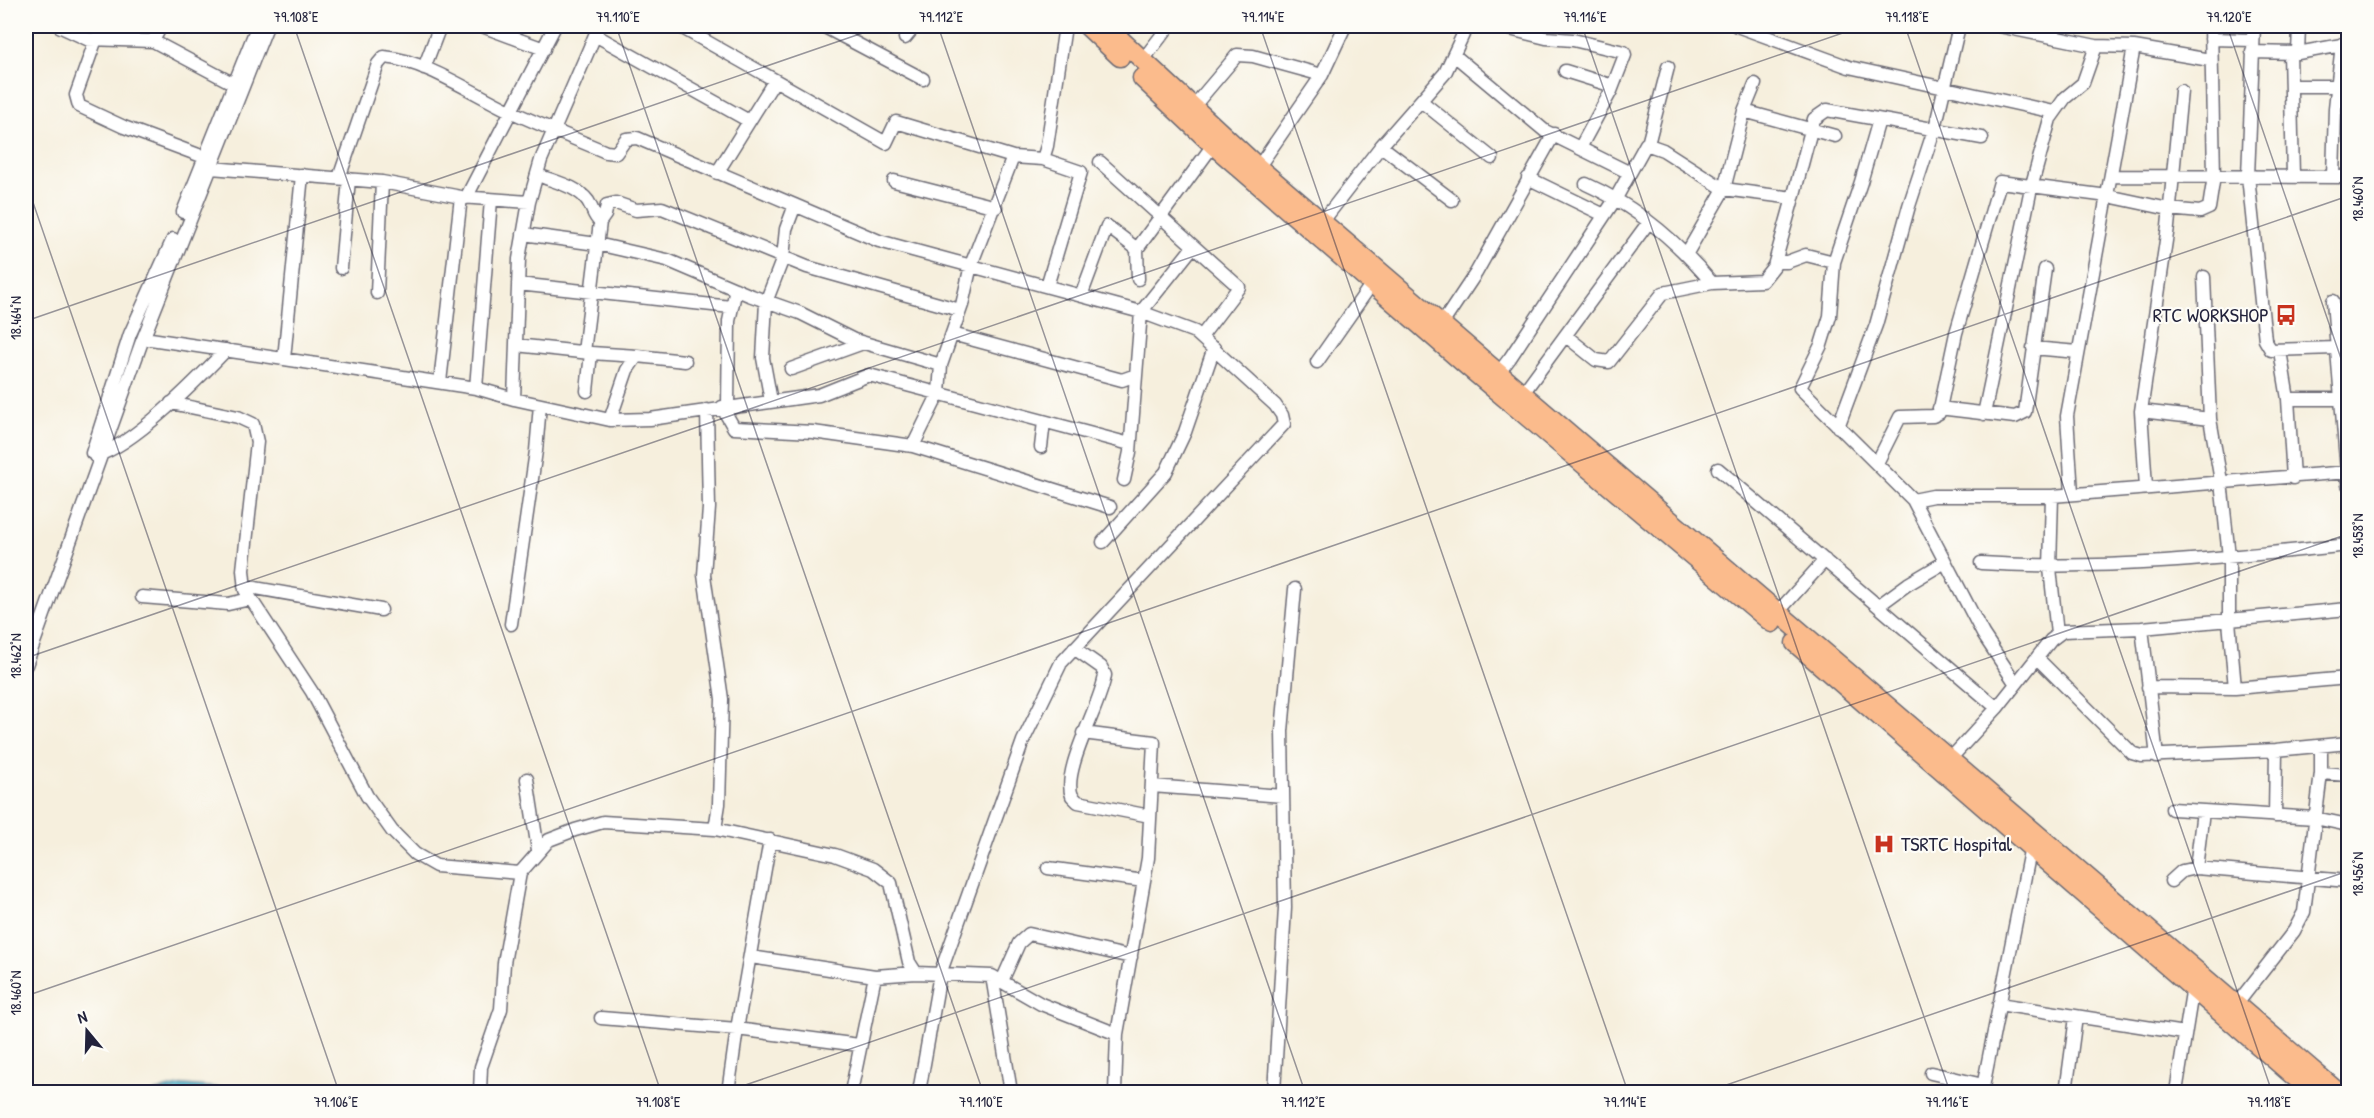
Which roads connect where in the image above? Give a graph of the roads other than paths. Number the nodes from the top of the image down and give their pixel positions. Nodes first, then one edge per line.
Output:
1 (59, 26) edge
2 (161, 26) edge
3 (258, 26) edge
4 (267, 26) edge
5 (440, 26) edge
6 (482, 26) edge
7 (555, 26) edge
8 (679, 26) edge
9 (823, 26) edge
10 (915, 26) edge
11 (1065, 26) edge
12 (1087, 26) edge
13 (1106, 26) edge
14 (1169, 26) edge
15 (1345, 26) edge
16 (1467, 26) edge
17 (1498, 26) edge
18 (1737, 26) edge
19 (1959, 26) edge
20 (1999, 26) edge
21 (2254, 26) edge
22 (2299, 26) edge
23 (2015, 27) edge
24 (597, 30) edge
25 (2211, 32) edge
26 (905, 38) dead end
27 (96, 39) junction
28 (153, 41) junction
29 (2345, 44) edge
30 (2096, 46) junction
31 (2253, 46) junction
32 (2134, 47) junction
33 (544, 49) junction
34 (2294, 53) junction
35 (1454, 55) junction
36 (2210, 60) junction
37 (1142, 61) junction
38 (1668, 67) dead end
39 (424, 68) junction
40 (1565, 71) dead end
41 (1322, 75) junction
42 (923, 79) dead end
43 (775, 80) junction
44 (234, 84) junction
45 (1755, 84) dead end
46 (1613, 86) junction
47 (2291, 86) junction
48 (2343, 86) edge
49 (1944, 89) junction
50 (2181, 91) dead end
51 (1421, 101) junction
52 (1192, 107) junction
53 (509, 111) junction
54 (1744, 111) junction
55 (2054, 112) junction
56 (1879, 120) junction
57 (749, 122) junction
58 (1934, 129) junction
59 (555, 130) junction
60 (1811, 130) junction
61 (1554, 134) junction
62 (1835, 136) dead end
63 (1982, 138) dead end
64 (1648, 144) junction
65 (1213, 145) junction
66 (1381, 146) junction
67 (1580, 148) junction
68 (1013, 157) junction
69 (1492, 158) dead end
70 (1042, 159) junction
71 (1100, 162) dead end
72 (207, 163) junction
73 (1254, 172) junction
74 (1628, 172) junction
75 (717, 173) junction
76 (302, 175) junction
77 (538, 175) junction
78 (2112, 176) junction
79 (2214, 176) junction
80 (2248, 176) junction
81 (2293, 176) junction
82 (2173, 177) junction
83 (2333, 177) junction
84 (2349, 177) edge
85 (1528, 178) junction
86 (344, 179) junction
87 (894, 181) dead end
88 (382, 182) junction
89 (1586, 184) dead end
90 (2031, 188) junction
91 (1724, 189) junction
92 (2108, 196) junction
93 (464, 197) junction
94 (1616, 198) junction
95 (1793, 198) junction
96 (491, 200) junction
97 (1452, 200) dead end
98 (529, 202) junction
99 (795, 205) junction
100 (996, 207) junction
101 (2169, 209) junction
102 (1604, 215) junction
103 (1159, 217) junction
104 (1323, 221) junction
105 (600, 222) junction
106 (1648, 223) junction
107 (523, 234) junction
108 (597, 244) junction
109 (1193, 247) junction
110 (1137, 249) junction
111 (1687, 253) junction
112 (783, 258) junction
113 (1775, 262) junction
114 (1834, 262) junction
115 (971, 265) junction
116 (341, 268) dead end
117 (2045, 269) dead end
118 (2204, 277) dead end
119 (1138, 279) dead end
120 (1373, 282) junction
121 (1712, 283) junction
122 (518, 284) junction
123 (1047, 286) junction
124 (736, 289) junction
125 (591, 291) junction
126 (377, 293) dead end
127 (1081, 296) junction
128 (2333, 301) dead end
129 (766, 302) junction
130 (731, 307) junction
131 (960, 310) junction
132 (1141, 312) junction
133 (1442, 324) junction
134 (952, 334) junction
135 (1566, 336) junction
136 (144, 338) junction
137 (1201, 338) junction
138 (863, 343) junction
139 (516, 345) junction
140 (1214, 348) junction
141 (2033, 348) junction
142 (2336, 348) junction
143 (226, 350) junction
144 (2280, 351) junction
145 (588, 352) junction
146 (2078, 352) junction
147 (637, 356) junction
148 (284, 359) junction
149 (685, 361) dead end
150 (1317, 362) dead end
151 (941, 364) junction
152 (791, 369) dead end
153 (1136, 375) junction
154 (1494, 379) junction
155 (440, 382) junction
156 (476, 387) junction
157 (587, 391) dead end
158 (939, 393) junction
159 (1522, 393) junction
160 (514, 399) junction
161 (2288, 399) junction
162 (2344, 399) edge
163 (771, 401) junction
164 (171, 403) junction
165 (540, 405) junction
166 (725, 406) junction
167 (1939, 408) junction
168 (707, 410) junction
169 (2141, 411) junction
170 (1984, 414) junction
171 (2210, 418) junction
172 (610, 420) junction
173 (1044, 422) junction
174 (1838, 427) junction
175 (1130, 444) junction
176 (913, 446) junction
177 (1041, 447) dead end
178 (95, 456) junction
179 (1877, 464) junction
180 (1718, 469) dead end
181 (2348, 472) edge
182 (2293, 478) junction
183 (1124, 480) dead end
184 (2221, 481) junction
185 (2349, 486) edge
186 (2146, 488) junction
187 (2072, 494) junction
188 (2052, 496) junction
189 (1913, 500) junction
190 (1110, 507) dead end
191 (1103, 542) dead end
192 (2349, 545) edge
193 (2229, 557) junction
194 (1825, 560) junction
195 (1945, 562) junction
196 (1981, 563) dead end
197 (2050, 568) junction
198 (244, 586) junction
199 (1295, 589) dead end
200 (142, 597) dead end
201 (250, 599) junction
202 (1878, 606) junction
203 (2349, 609) edge
204 (381, 610) dead end
205 (1778, 612) junction
206 (2229, 621) junction
207 (511, 624) dead end
208 (2142, 627) junction
209 (2057, 634) junction
210 (26, 637) edge
211 (1074, 648) junction
212 (2037, 658) junction
213 (26, 665) edge
214 (2349, 678) edge
215 (2016, 684) junction
216 (2148, 687) junction
217 (2235, 688) junction
218 (1997, 708) junction
219 (1083, 733) junction
220 (2349, 743) edge
221 (2321, 746) junction
222 (2276, 750) junction
223 (2157, 757) junction
224 (1950, 759) junction
225 (2321, 773) junction
226 (2349, 776) edge
227 (527, 779) dead end
228 (1152, 786) junction
229 (1283, 796) junction
230 (2172, 809) dead end
231 (2203, 811) junction
232 (1150, 816) junction
233 (2275, 816) junction
234 (2315, 818) junction
235 (2349, 825) edge
236 (715, 829) junction
237 (770, 840) junction
238 (2031, 846) junction
239 (538, 850) junction
240 (1048, 868) dead end
241 (2196, 868) junction
242 (520, 873) junction
243 (2310, 878) junction
244 (1144, 881) junction
245 (2349, 881) edge
246 (2171, 882) dead end
247 (751, 957) junction
248 (1131, 957) junction
249 (916, 973) junction
250 (940, 974) junction
251 (875, 976) junction
252 (997, 978) junction
253 (2193, 986) junction
254 (1999, 1004) junction
255 (2236, 1005) junction
256 (2076, 1017) junction
257 (601, 1018) dead end
258 (737, 1029) junction
259 (2184, 1033) junction
260 (1117, 1034) junction
261 (859, 1045) junction
262 (1931, 1073) dead end
263 (1982, 1089) edge
264 (480, 1092) edge
265 (728, 1092) edge
266 (851, 1092) edge
267 (919, 1092) edge
268 (1011, 1092) edge
269 (1116, 1092) edge
270 (1274, 1092) edge
271 (2066, 1092) edge
272 (2175, 1092) edge
273 (2313, 1092) edge
274 (2338, 1092) edge

1 - 27 street
2 - 28 street
3 - 44 street
4 - 72 street
5 - 39 street
6 - 33 street
7 - 33 street
8 - 43 street
9 - 42 street
10 - 26 street
11 - 70 street
12 - 65 highway
13 - 37 highway
14 - 37 street
15 - 41 street
16 - 35 street
17 - 46 street
18 - 49 street
19 - 49 street
20 - 23 street
21 - 31 street
22 - 34 street
23 - 30 street
24 - 57 street
24 - 59 street
25 - 31 street
25 - 36 street
27 - 28 street
27 - 72 street
28 - 44 street
29 - 34 street
29 - 48 street
30 - 32 street
30 - 55 street
31 - 34 street
31 - 80 street
32 - 36 street
32 - 78 street
33 - 53 street
34 - 47 street
35 - 51 street
35 - 61 street
36 - 79 street
37 - 52 highway
38 - 64 street
39 - 53 street
39 - 86 street
40 - 46 street
41 - 52 street
41 - 73 street
43 - 57 street
43 - 68 street
44 - 72 street
45 - 54 street
46 - 67 street
47 - 48 street
47 - 81 street
48 - 83 street
49 - 55 street
49 - 58 street
50 - 82 street
51 - 66 street
51 - 69 street
52 - 73 highway
53 - 59 street
53 - 93 street
54 - 60 street
54 - 91 street
55 - 90 street
56 - 58 street
56 - 60 street
56 - 114 street
57 - 75 street
58 - 63 street
58 - 174 street
59 - 75 street
59 - 77 street
60 - 62 street
60 - 95 street
61 - 67 street
61 - 85 street
64 - 74 street
64 - 91 street
65 - 73 highway
65 - 103 street
66 - 97 street
66 - 104 street
67 - 74 street
68 - 70 street
68 - 100 street
70 - 123 street
71 - 103 street
72 - 76 street
72 - 136 street
72 - 178 street
73 - 104 highway
73 - 120 highway
74 - 94 street
75 - 99 street
76 - 86 street
76 - 148 street
77 - 98 street
77 - 105 street
78 - 82 street
78 - 92 street
79 - 80 street
79 - 82 street
79 - 101 street
80 - 81 street
80 - 144 street
81 - 83 street
82 - 101 street
83 - 84 street
85 - 102 street
85 - 133 street
86 - 88 street
86 - 116 street
87 - 100 street
88 - 93 street
88 - 126 street
89 - 94 street
90 - 92 street
90 - 167 street
90 - 170 street
91 - 95 street
91 - 111 street
92 - 101 street
92 - 146 street
93 - 96 street
93 - 155 street
94 - 102 street
94 - 106 street
95 - 113 street
96 - 98 street
96 - 156 street
98 - 107 street
99 - 112 street
99 - 115 street
100 - 115 street
101 - 169 street
102 - 154 street
103 - 109 street
103 - 110 street
104 - 133 highway
105 - 108 street
105 - 112 street
106 - 111 street
106 - 135 street
107 - 108 street
107 - 122 street
108 - 124 street
108 - 125 street
109 - 132 street
109 - 137 street
110 - 119 street
110 - 127 street
111 - 121 street
112 - 129 street
112 - 131 street
113 - 114 street
113 - 121 street
114 - 174 street
115 - 123 street
115 - 131 street
117 - 141 street
118 - 171 street
120 - 150 street
120 - 154 highway
121 - 135 street
122 - 125 street
122 - 139 street
123 - 127 street
124 - 129 street
124 - 130 street
125 - 130 street
125 - 145 street
127 - 132 street
128 - 142 street
129 - 138 street
129 - 163 street
130 - 166 street
131 - 134 street
132 - 137 street
132 - 153 street
133 - 154 highway
134 - 151 street
134 - 153 street
135 - 159 street
136 - 143 street
136 - 178 street
137 - 140 street
138 - 151 street
138 - 152 street
139 - 145 street
139 - 160 street
140 - 191 street
140 - 211 street
141 - 146 street
141 - 170 street
142 - 144 street
142 - 162 street
143 - 148 street
143 - 164 street
144 - 161 street
145 - 147 street
145 - 157 street
146 - 187 street
147 - 149 street
147 - 172 street
148 - 155 street
151 - 158 street
153 - 175 street
154 - 159 highway
154 - 238 highway
155 - 156 street
156 - 160 street
158 - 163 street
158 - 173 street
158 - 176 street
159 - 205 highway
160 - 165 street
161 - 162 street
161 - 182 street
162 - 181 street
163 - 166 street
164 - 178 street
164 - 198 street
165 - 172 street
165 - 207 street
166 - 168 street
166 - 176 street
167 - 170 street
167 - 179 street
168 - 172 street
168 - 236 street
169 - 171 street
169 - 186 street
171 - 184 street
173 - 175 street
173 - 177 street
174 - 179 street
175 - 183 street
176 - 190 street
178 - 210 street
178 - 213 street
179 - 189 street
180 - 194 street
181 - 182 street
181 - 185 street
182 - 184 street
184 - 186 street
184 - 193 street
186 - 187 street
187 - 188 street
188 - 189 street
188 - 197 street
189 - 195 street
192 - 193 street
193 - 197 street
193 - 206 street
194 - 202 street
194 - 205 street
195 - 202 street
195 - 215 street
196 - 197 street
197 - 209 street
198 - 201 street
198 - 204 street
199 - 229 street
200 - 201 street
201 - 242 street
202 - 218 street
203 - 206 street
205 - 224 highway
206 - 208 street
206 - 217 street
208 - 209 street
208 - 216 street
209 - 212 street
211 - 219 street
211 - 250 street
212 - 215 street
212 - 223 street
214 - 217 street
215 - 218 street
216 - 217 street
216 - 223 street
218 - 224 street
219 - 228 street
219 - 232 street
220 - 221 street
221 - 222 street
221 - 225 street
222 - 223 street
222 - 233 street
224 - 255 highway
225 - 226 street
225 - 234 street
227 - 239 street
228 - 229 street
228 - 232 street
229 - 270 street
230 - 231 street
231 - 233 street
231 - 241 street
232 - 244 street
233 - 234 street
234 - 235 street
234 - 243 street
236 - 237 street
236 - 239 street
237 - 247 street
237 - 249 street
238 - 253 highway
238 - 254 street
239 - 242 street
240 - 244 street
241 - 243 street
241 - 246 street
242 - 264 street
243 - 245 street
243 - 255 street
244 - 248 street
247 - 251 street
247 - 258 street
248 - 252 street
248 - 260 street
249 - 250 street
249 - 251 street
250 - 252 street
250 - 267 street
251 - 261 street
252 - 260 street
252 - 268 street
253 - 259 street
253 - 273 highway
254 - 256 street
254 - 263 street
255 - 274 highway
256 - 259 street
256 - 271 street
257 - 258 street
258 - 261 street
258 - 265 street
259 - 272 street
260 - 269 street
261 - 266 street
262 - 263 street

